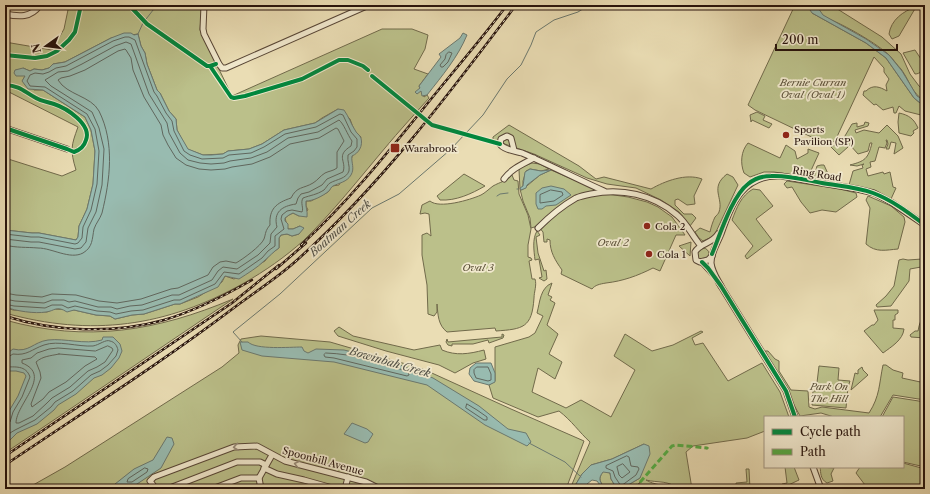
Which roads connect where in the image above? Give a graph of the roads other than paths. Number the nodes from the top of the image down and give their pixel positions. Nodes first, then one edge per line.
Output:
1 (40, 5) edge
2 (204, 5) edge
3 (369, 5) edge
4 (5, 14) edge
5 (5, 128) edge
6 (68, 149) dead end
7 (514, 150) dead end
8 (534, 158) junction
9 (504, 179) dead end
10 (604, 191) junction
11 (925, 225) edge
12 (723, 226) junction
13 (538, 228) dead end
14 (700, 247) junction
15 (712, 255) junction
16 (702, 262) junction
17 (720, 286) junction
18 (795, 416) edge
19 (272, 455) junction
20 (265, 467) junction
21 (813, 468) edge
22 (348, 477) junction
23 (258, 478) junction
24 (156, 489) edge
25 (167, 489) edge
26 (212, 489) edge
27 (261, 489) edge
28 (336, 489) edge
29 (345, 489) edge
30 (380, 489) edge
31 (820, 489) edge

1 - 4 street
2 - 3 street
5 - 6 street
7 - 8 street
8 - 9 street
8 - 10 street
10 - 13 street
10 - 14 street
11 - 12 street, Ring Road
12 - 14 street, Ring Road
12 - 15 street, Ring Road
14 - 15 street
14 - 16 street
15 - 16 street
15 - 17 street
16 - 17 street
17 - 18 street
19 - 20 street
22 -> 19 street, Spoonbill Avenue
19 -> 24 street, Spoonbill Avenue
20 - 23 street
20 - 25 street
20 - 28 street
21 - 31 street
22 - 29 street
22 - 30 street, Spoonbill Avenue
23 - 26 street
23 - 27 street

